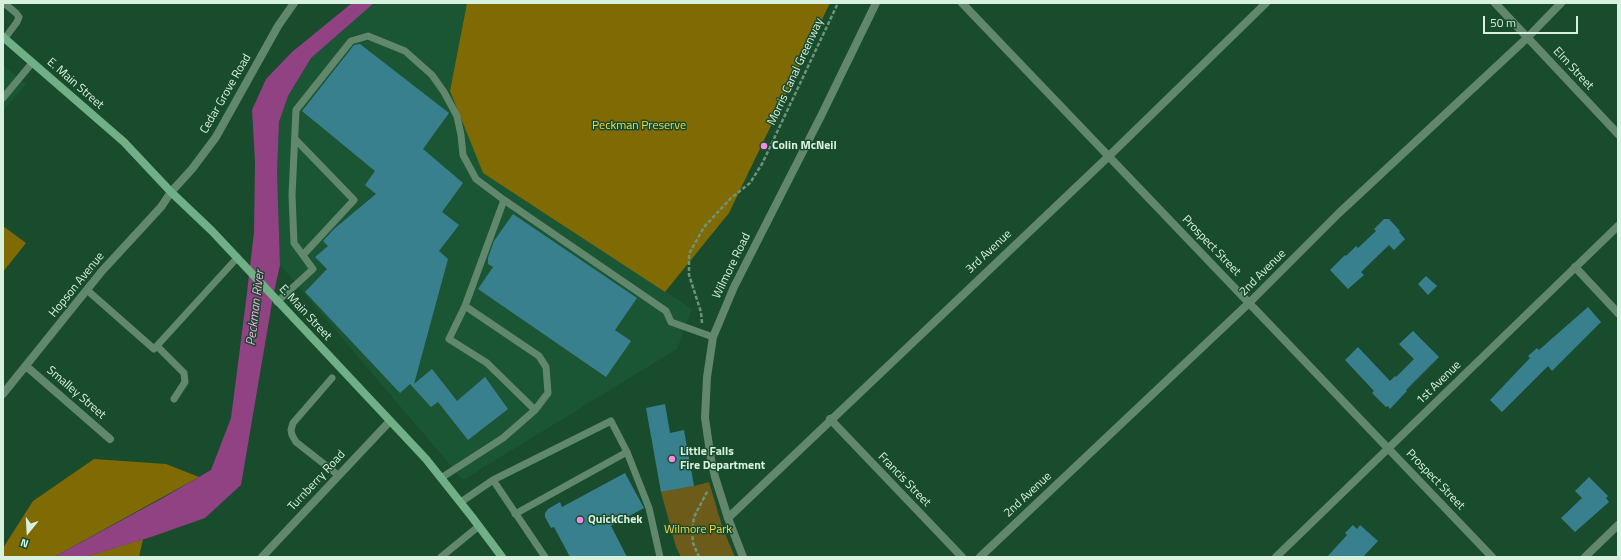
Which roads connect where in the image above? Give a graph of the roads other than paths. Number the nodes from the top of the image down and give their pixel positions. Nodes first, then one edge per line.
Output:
1 (4, 3) edge
2 (294, 3) edge
3 (876, 3) edge
4 (1266, 3) edge
5 (1495, 3) edge
6 (1561, 3) edge
7 (967, 5) edge
8 (4, 38) edge
9 (1527, 38) junction
10 (32, 62) junction
11 (3, 98) edge
12 (1618, 134) edge
13 (296, 140) junction
14 (1108, 156) junction
15 (171, 192) junction
16 (504, 200) junction
17 (1618, 226) edge
18 (303, 255) junction
19 (237, 258) junction
20 (1575, 267) junction
21 (87, 290) junction
22 (276, 301) junction
23 (1249, 303) junction
24 (465, 306) junction
25 (1618, 313) edge
26 (713, 337) junction
27 (157, 346) junction
28 (26, 366) junction
29 (332, 378) dead end
30 (3, 394) edge
31 (174, 399) dead end
32 (535, 410) junction
33 (830, 419) junction
34 (390, 421) junction
35 (110, 439) dead end
36 (1389, 449) junction
37 (627, 452) junction
38 (338, 476) junction
39 (441, 478) junction
40 (493, 480) junction
41 (461, 502) junction
42 (516, 514) junction
43 (728, 518) junction
44 (1618, 525) edge
45 (479, 526) junction
46 (262, 557) edge
47 (441, 557) edge
48 (502, 557) edge
49 (545, 557) edge
50 (660, 557) edge
51 (743, 557) edge
52 (962, 557) edge
53 (980, 557) edge
54 (1276, 557) edge
55 (1492, 557) edge
56 (1585, 557) edge

1 - 8 lane
2 - 15 street, Cedar Grove Road
3 - 26 street, Wilmore Road
4 - 14 street, 3rd Avenue
5 - 9 street, Elm Street
6 - 9 street, 2nd Avenue
7 - 14 street, Prospect Street
8 - 10 main road, E. Main Street
9 - 12 street, Elm Street
9 - 23 street, 2nd Avenue
10 - 11 lane
10 - 15 main road, E. Main Street
13 - 16 lane
13 - 18 lane
13 - 18 lane
14 - 23 street, Prospect Street
14 - 33 street, 3rd Avenue
15 - 19 main road, E. Main Street
15 - 21 street, Hopson Avenue
16 - 24 lane
16 - 26 lane
17 - 20 street, 1st Avenue
18 - 22 lane
19 - 22 main road, E. Main Street
19 - 27 lane
20 - 25 street
20 - 36 street, 1st Avenue
21 - 27 lane
21 - 28 street, Hopson Avenue
22 - 34 main road, E. Main Street
23 - 36 street, Prospect Street
23 - 53 street, 2nd Avenue
24 - 32 lane
24 - 32 lane
26 - 43 street, Wilmore Road
27 - 31 lane
28 - 30 street, Hopson Avenue
28 - 35 street, Smalley Street
29 - 38 lane
32 - 39 lane
33 - 43 street, 3rd Avenue
33 - 52 street, Francis Street
34 - 38 street, Turnberry Road
34 - 39 main road, E. Main Street
36 - 54 street, 1st Avenue
36 - 55 street, Prospect Street
37 - 40 lane
37 - 42 lane
37 - 50 lane
38 - 46 street, Turnberry Road
39 - 41 main road, E. Main Street
40 - 41 lane
40 - 42 lane
41 - 45 main road, E. Main Street
42 - 49 lane
43 - 51 street, Wilmore Road
44 - 56 street
45 - 47 lane
45 - 48 main road, E. Main Street

